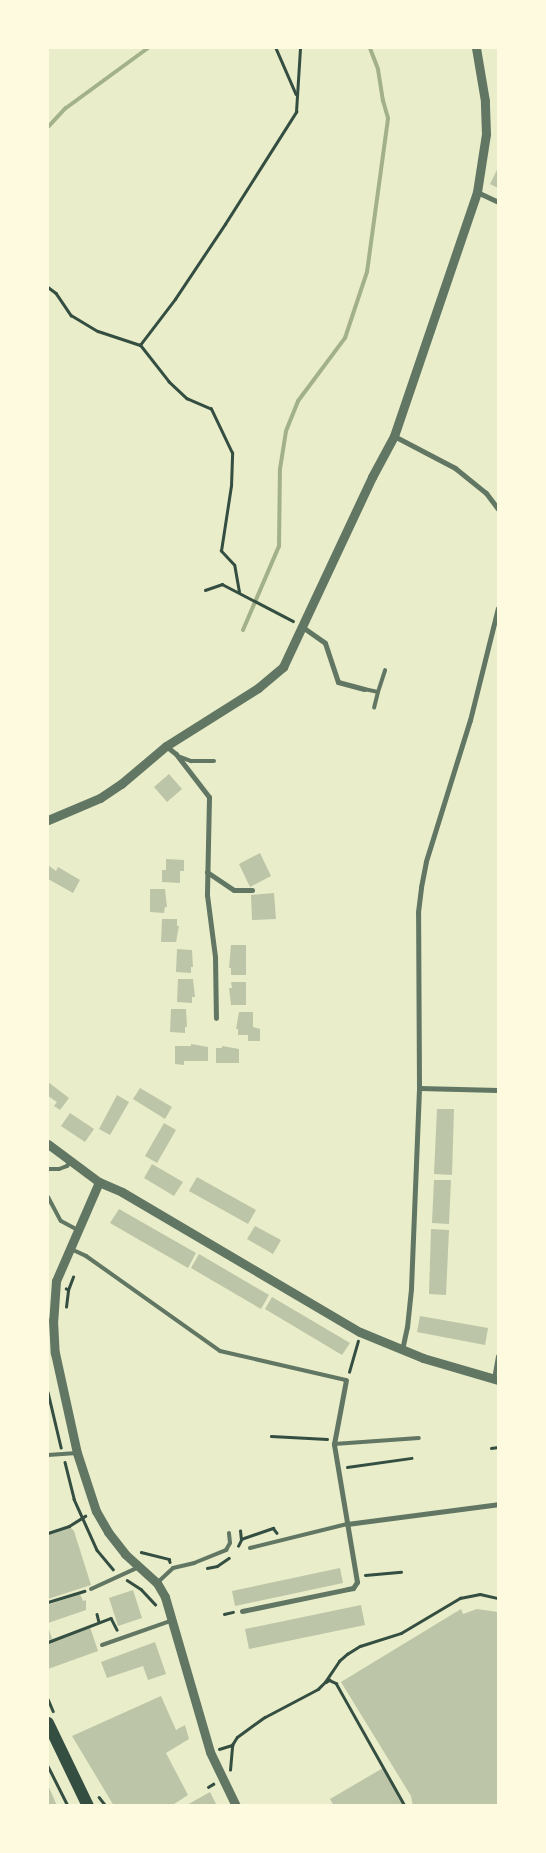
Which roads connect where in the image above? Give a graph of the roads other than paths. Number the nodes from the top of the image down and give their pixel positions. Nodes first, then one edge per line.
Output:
1 (476, 48) edge
2 (477, 192) junction
3 (498, 202) edge
4 (394, 436) junction
5 (498, 509) edge
6 (498, 608) edge
7 (300, 626) junction
8 (385, 670) dead end
9 (364, 689) joint
10 (378, 692) junction
11 (374, 708) dead end
12 (166, 746) junction
13 (176, 754) junction
14 (214, 761) dead end
15 (48, 820) edge
16 (207, 872) junction
17 (252, 890) dead end
18 (216, 1018) dead end
19 (419, 1088) junction
20 (498, 1090) edge
21 (48, 1144) edge
22 (71, 1159) junction
23 (48, 1169) edge
24 (99, 1182) junction
25 (48, 1197) edge
26 (78, 1230) junction
27 (70, 1248) junction
28 (51, 1302) edge
29 (402, 1351) junction
30 (498, 1356) edge
31 (496, 1379) edge
32 (346, 1380) joint
33 (419, 1438) dead end
34 (334, 1442) junction
35 (77, 1454) junction
36 (48, 1455) edge
37 (498, 1504) edge
38 (347, 1524) junction
39 (229, 1533) dead end
40 (250, 1548) dead end
41 (139, 1566) junction
42 (157, 1583) junction
43 (91, 1589) road end
44 (242, 1611) dead end
45 (172, 1620) junction
46 (102, 1645) dead end
47 (48, 1723) edge
48 (88, 1806) edge
49 (236, 1806) edge

1 - 2 street
2 - 3 street
2 - 4 street
4 - 5 street
4 - 7 street
6 - 19 street
7 - 9 street
7 - 12 street
8 - 10 lane
9 - 10 lane
10 - 11 lane
12 - 13 street
12 - 15 street
13 - 14 lane
13 - 16 street
16 - 17 street
16 - 18 street
19 - 20 street
19 - 29 street
21 - 22 street
22 - 23 lane
22 - 24 street
24 - 26 street
24 - 29 street
25 - 26 lane
26 - 27 street
27 - 28 street
27 - 32 lane
28 - 35 street
29 - 31 street
30 - 31 lane
32 - 34 street
33 - 34 lane
34 - 38 street
35 - 36 lane
35 - 41 street
37 - 38 street
38 - 40 lane
38 - 44 street
39 - 42 lane
41 - 42 street
41 - 43 lane
42 - 45 street
45 - 46 lane
45 - 49 street
47 - 48 main road

